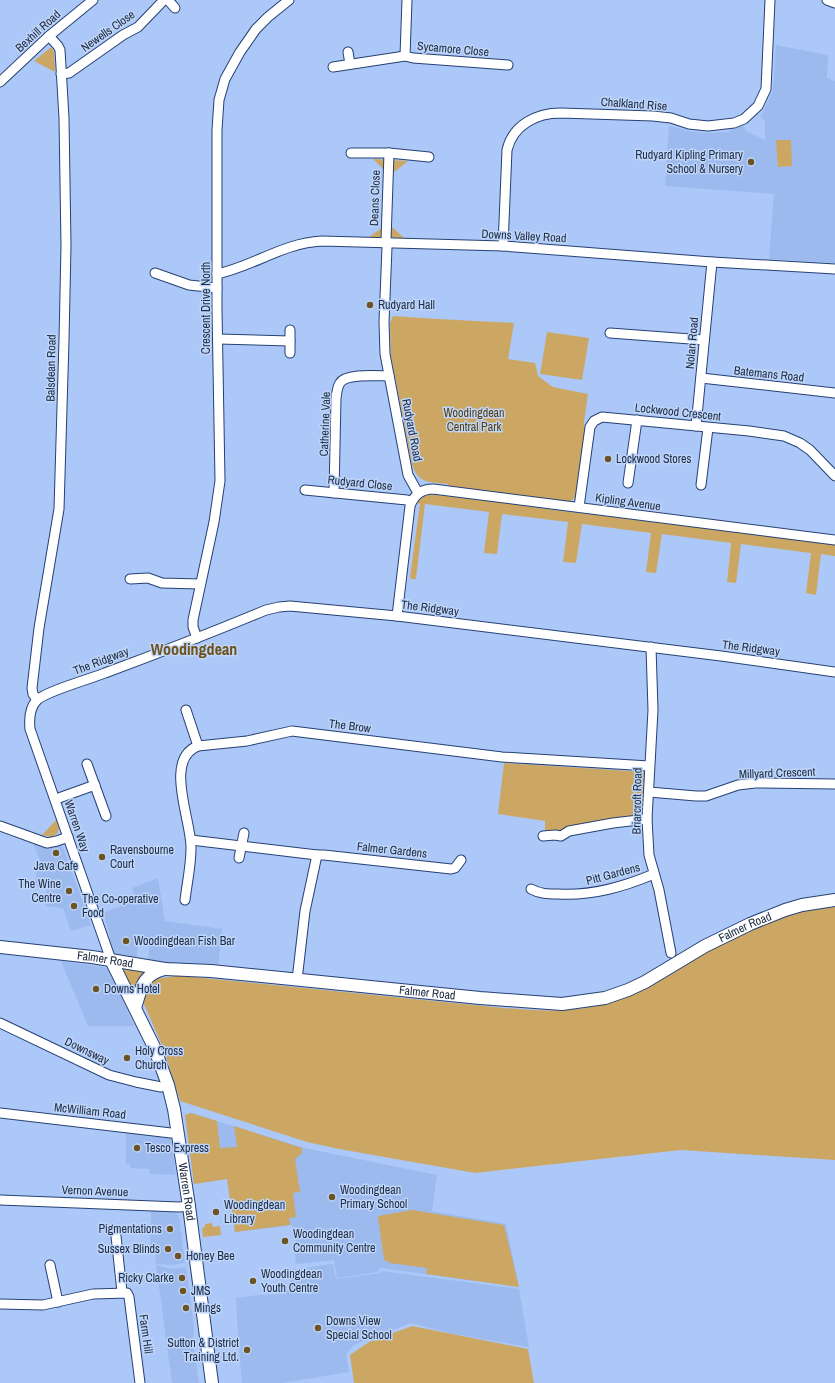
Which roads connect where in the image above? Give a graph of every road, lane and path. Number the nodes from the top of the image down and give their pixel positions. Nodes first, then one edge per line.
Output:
1 (93, 0) edge
2 (164, 0) edge
3 (168, 0) edge
4 (289, 0) edge
5 (407, 0) edge
6 (770, 0) edge
7 (828, 0) edge
8 (835, 3) edge
9 (175, 8) dead end
10 (49, 36) junction
11 (348, 52) dead end
12 (405, 56) junction
13 (350, 64) junction
14 (508, 65) dead end
15 (333, 67) dead end
16 (61, 74) junction
17 (0, 82) edge
18 (351, 153) dead end
19 (389, 154) junction
20 (429, 157) dead end
21 (386, 243) junction
22 (503, 246) junction
23 (712, 262) junction
24 (835, 269) edge
25 (217, 274) junction
26 (161, 278) dead end
27 (217, 288) junction
28 (290, 330) dead end
29 (610, 333) dead end
30 (623, 334) junction
31 (218, 338) junction
32 (704, 340) junction
33 (290, 341) junction
34 (622, 344) dead end
35 (290, 353) dead end
36 (389, 376) junction
37 (701, 378) junction
38 (835, 393) edge
39 (637, 420) junction
40 (696, 426) junction
41 (708, 428) junction
42 (619, 475) dead end
43 (835, 476) edge
44 (701, 485) dead end
45 (305, 490) dead end
46 (334, 493) junction
47 (418, 494) junction
48 (412, 502) junction
49 (579, 507) junction
50 (835, 540) edge
51 (136, 581) dead end
52 (200, 584) junction
53 (397, 616) junction
54 (196, 638) junction
55 (652, 647) junction
56 (835, 672) edge
57 (37, 700) junction
58 (186, 710) dead end
59 (198, 746) junction
60 (88, 764) dead end
61 (649, 766) junction
62 (835, 784) edge
63 (95, 785) junction
64 (648, 792) junction
65 (56, 799) junction
66 (106, 816) dead end
67 (647, 819) junction
68 (0, 826) edge
69 (244, 833) dead end
70 (68, 836) junction
71 (543, 836) dead end
72 (190, 840) junction
73 (242, 845) junction
74 (317, 855) junction
75 (240, 858) dead end
76 (461, 860) dead end
77 (654, 874) junction
78 (531, 889) dead end
79 (185, 900) dead end
80 (835, 900) edge
81 (0, 947) edge
82 (671, 953) dead end
83 (111, 960) junction
84 (165, 969) junction
85 (297, 980) junction
86 (135, 1008) junction
87 (0, 1023) edge
88 (168, 1085) junction
89 (0, 1113) edge
90 (178, 1132) junction
91 (0, 1200) edge
92 (189, 1206) junction
93 (116, 1236) dead end
94 (50, 1265) dead end
95 (122, 1292) junction
96 (58, 1302) junction
97 (0, 1304) edge
98 (140, 1383) edge
99 (212, 1383) edge

1 - 10 street, Bexhill Road
2 - 16 street, Newells Close
3 - 9 street
4 - 25 street, Crescent Drive North
5 - 12 street, Sycamore Close
6 - 22 street, Chalkland Rise
7 - 8 street
10 - 16 street, Balsdean Road
10 - 17 street, Bexhill Road
11 - 13 street
12 - 13 street
12 - 14 street, Sycamore Close
13 - 15 street
16 - 57 street, Balsdean Road
18 - 19 street, Deans Close
19 - 20 street, Deans Close
19 - 21 street, Deans Close
21 - 22 street, Downs Valley Road
21 - 25 street, Downs Valley Road
21 - 36 street, Rudyard Road
22 - 23 street, Downs Valley Road
23 - 24 street, Downs Valley Road
23 - 32 street, Nolan Road
25 - 27 street, Crescent Drive North
26 - 27 street
27 - 31 street, Crescent Drive North
28 - 33 street
29 - 30 street
30 - 32 street
30 - 34 street
31 - 33 street
31 - 52 street, Crescent Drive North
32 - 37 street, Nolan Road
33 - 35 street
36 - 46 street, Catherine Vale
36 - 47 street, Rudyard Road
37 - 38 street, Batemans Road
37 - 40 street, Nolan Road
39 - 40 street, Lockwood Crescent
39 - 42 street
39 - 49 street, Lockwood Crescent
40 - 41 street, Lockwood Crescent
41 - 43 street, Lockwood Crescent
41 - 44 street
45 - 46 street, Rudyard Close
46 - 48 street, Rudyard Close
47 - 48 street
47 - 49 street, Kipling Avenue
48 - 53 street
49 - 50 street, Kipling Avenue
51 - 52 street
52 - 54 street, Crescent Drive North
53 - 54 street, The Ridgway
53 - 55 street, The Ridgway
54 - 57 street, The Ridgway
55 - 56 street, The Ridgway
55 - 61 street, Briarcroft Road
57 - 65 street, Warren Way
58 - 59 street
59 - 61 street, The Brow
59 - 72 street
60 - 63 street
61 - 64 street, Briarcroft Road
62 - 64 street, Millyard Crescent
63 - 65 street
63 - 66 street
64 - 67 street, Briarcroft Road
65 - 70 street, Warren Way
67 - 71 street
67 - 77 street, Briarcroft Road
68 - 70 street
69 - 73 street
70 - 83 street, Warren Way
72 - 73 street, Falmer Gardens
72 - 79 street
73 - 74 street, Falmer Gardens
73 - 75 street
74 - 76 street, Falmer Gardens
74 - 85 street
77 - 78 street, Pitt Gardens
77 - 82 street, Briarcroft Road
80 - 85 main road, Falmer Road
81 - 83 main road, Falmer Road
83 - 84 main road, Falmer Road
83 - 86 main road, Warren Road
84 - 85 main road, Falmer Road
84 - 86 main road
86 - 88 main road, Warren Road
87 - 88 street, Downsway
88 - 90 main road, Warren Road
89 - 90 street, McWilliam Road
90 - 92 main road, Warren Road
91 - 92 street, Vernon Avenue
92 - 99 main road, Warren Road
93 - 95 street, Farm Hill
94 - 96 street
95 - 96 street
95 - 98 street, Farm Hill
96 - 97 street

